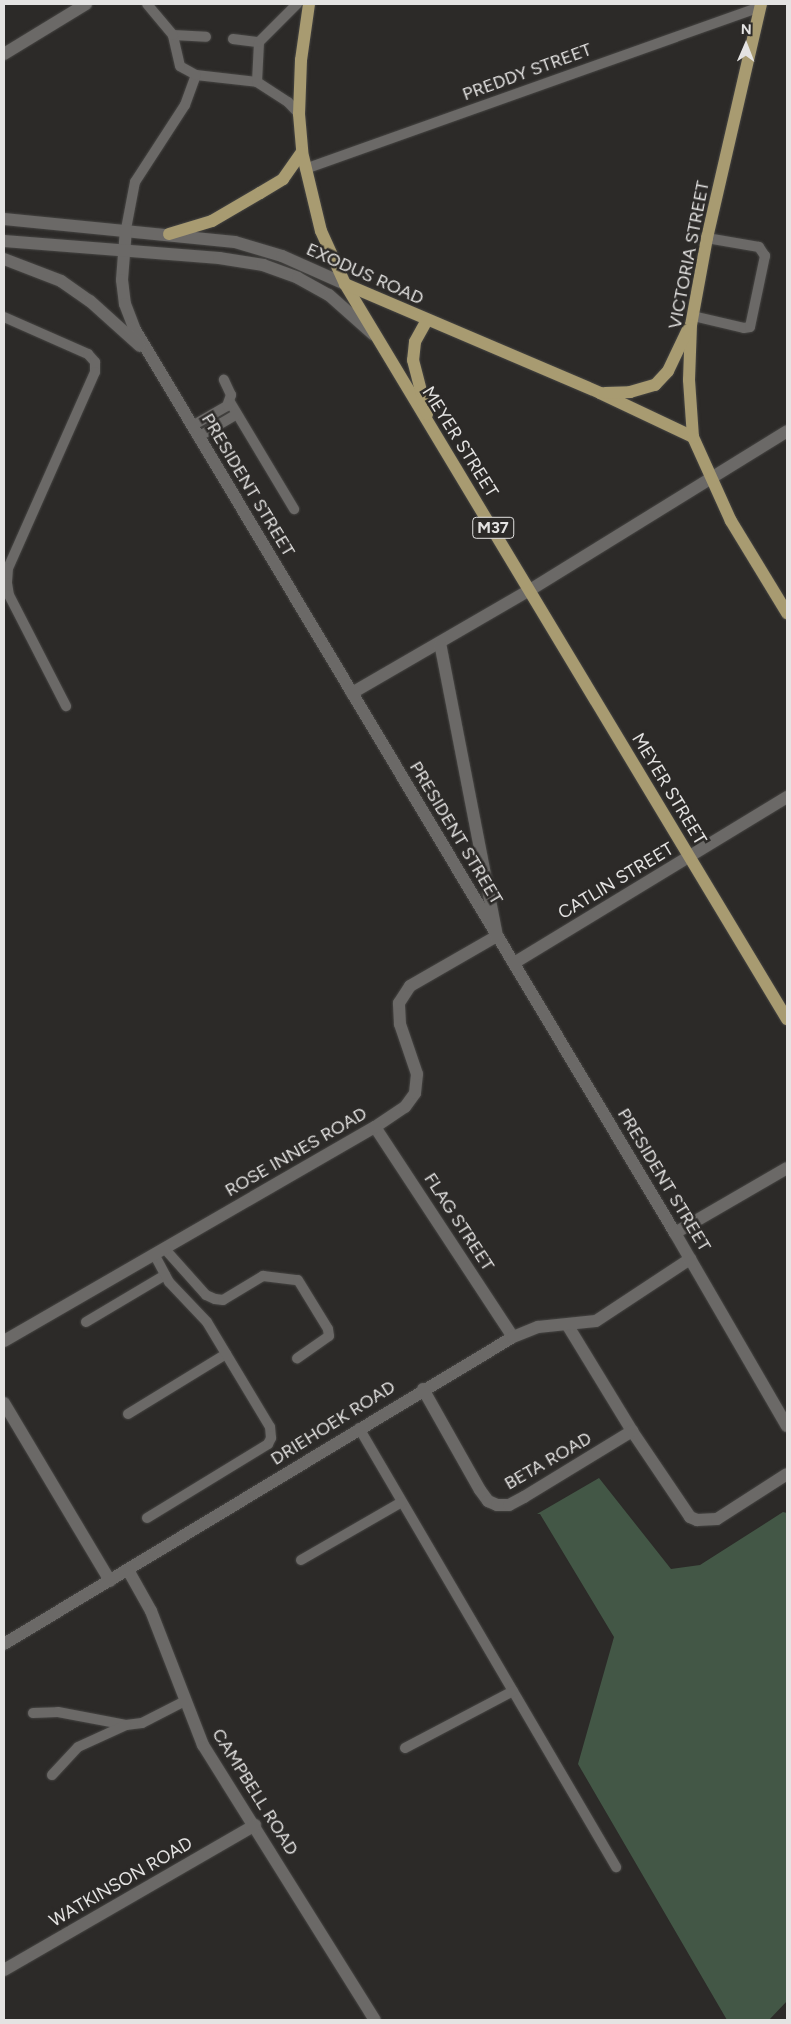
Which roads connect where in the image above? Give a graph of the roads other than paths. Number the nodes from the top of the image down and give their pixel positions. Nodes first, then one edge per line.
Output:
1 (85, 4) edge
2 (147, 4) edge
3 (296, 4) edge
4 (309, 4) edge
5 (764, 5) edge
6 (173, 35) junction
7 (206, 37) dead end
8 (233, 39) dead end
9 (259, 42) junction
10 (4, 54) edge
11 (196, 75) junction
12 (257, 82) junction
13 (299, 114) junction
14 (302, 152) junction
15 (305, 169) junction
16 (4, 219) edge
17 (126, 229) junction
18 (169, 234) junction
19 (707, 238) junction
20 (4, 241) edge
21 (125, 250) junction
22 (4, 259) edge
23 (345, 284) junction
24 (4, 318) edge
25 (427, 320) junction
26 (692, 320) junction
27 (377, 338) junction
28 (149, 354) junction
29 (224, 380) dead end
30 (600, 393) junction
31 (230, 402) junction
32 (237, 414) junction
33 (432, 430) junction
34 (195, 431) junction
35 (787, 431) edge
36 (693, 437) junction
37 (711, 478) junction
38 (294, 509) dead end
39 (530, 590) junction
40 (787, 613) edge
41 (440, 643) junction
42 (352, 693) junction
43 (66, 706) dead end
44 (787, 797) edge
45 (690, 856) junction
46 (497, 936) junction
47 (514, 963) junction
48 (787, 1019) edge
49 (375, 1127) junction
50 (787, 1168) edge
51 (676, 1233) junction
52 (159, 1251) junction
53 (690, 1259) junction
54 (165, 1274) junction
55 (86, 1322) dead end
56 (568, 1326) junction
57 (513, 1337) junction
58 (4, 1340) edge
59 (226, 1354) junction
60 (297, 1358) dead end
61 (423, 1389) junction
62 (4, 1403) edge
63 (128, 1414) dead end
64 (787, 1426) edge
65 (359, 1428) junction
66 (632, 1431) junction
67 (787, 1474) edge
68 (402, 1502) junction
69 (147, 1518) dead end
70 (301, 1560) dead end
71 (128, 1570) junction
72 (110, 1581) junction
73 (4, 1644) edge
74 (512, 1691) junction
75 (185, 1701) junction
76 (34, 1713) dead end
77 (126, 1725) junction
78 (405, 1748) dead end
79 (52, 1775) dead end
80 (255, 1825) junction
81 (616, 1867) dead end
82 (4, 1970) edge
83 (375, 2020) edge

1 - 10 street
2 - 6 lane
3 - 9 lane
4 - 13 main road, MEYER STREET / M37
5 - 15 lane, PREDDY STREET
5 - 19 main road, VICTORIA STREET
6 - 7 lane
6 - 11 lane
8 - 9 lane
9 - 12 lane
11 - 12 lane
11 - 17 lane
12 - 13 lane
13 - 14 main road, MEYER STREET / M37
14 - 15 main road, MEYER STREET / M37
14 - 18 main road
15 - 23 main road, MEYER STREET / M37
16 - 17 street, EXODUS ROAD
17 - 18 street, EXODUS ROAD
17 - 21 street, PRESIDENT STREET
18 - 23 street, EXODUS ROAD
19 - 26 main road, VICTORIA STREET
19 - 26 lane
20 - 21 street
21 - 27 street
21 - 28 street, PRESIDENT STREET
22 - 28 street
23 - 25 main road, EXODUS ROAD
23 - 27 main road, MEYER STREET / M37
24 - 43 lane
25 - 30 main road, EXODUS ROAD
25 - 33 main road
26 - 30 main road
26 - 36 main road, VICTORIA STREET
27 - 33 main road, MEYER STREET / M37
28 - 34 street, PRESIDENT STREET
29 - 31 lane
30 - 36 main road, EXODUS ROAD
31 - 32 lane
31 - 34 lane
32 - 34 lane
32 - 38 lane
33 - 39 main road, MEYER STREET / M37
34 - 42 street, PRESIDENT STREET
35 - 37 street
36 - 37 main road, VICTORIA STREET
37 - 39 street
37 - 40 main road, VICTORIA STREET
39 - 41 street
39 - 45 main road, MEYER STREET / M37
41 - 42 street
41 - 46 street
42 - 46 street, PRESIDENT STREET
44 - 45 street, CATLIN STREET
45 - 47 street, CATLIN STREET
45 - 48 main road, MEYER STREET / M37
46 - 47 street, PRESIDENT STREET
46 - 49 street, ROSE INNES ROAD
47 - 51 street, PRESIDENT STREET
49 - 52 street, ROSE INNES ROAD
49 - 57 street, FLAG STREET
50 - 51 street
51 - 53 street, PRESIDENT STREET
52 - 54 lane
52 - 58 street, ROSE INNES ROAD
52 - 60 lane
53 - 56 street, DRIEHOEK ROAD
53 - 64 street, PRESIDENT STREET
54 - 55 lane
54 - 59 lane
56 - 57 street, DRIEHOEK ROAD
56 - 66 street
57 - 61 street, DRIEHOEK ROAD
59 - 63 lane
59 - 69 lane
61 - 65 street, DRIEHOEK ROAD
61 - 66 street, BETA ROAD
62 - 72 street
65 - 68 lane
65 - 71 street, DRIEHOEK ROAD
66 - 67 street
68 - 70 lane
68 - 74 lane
71 - 72 street, DRIEHOEK ROAD
71 - 75 street, CAMPBELL ROAD
72 - 73 street, DRIEHOEK ROAD
74 - 78 lane
74 - 81 lane
75 - 77 lane
75 - 80 street, CAMPBELL ROAD
76 - 77 lane
77 - 79 lane
80 - 82 street, WATKINSON ROAD
80 - 83 street, CAMPBELL ROAD

